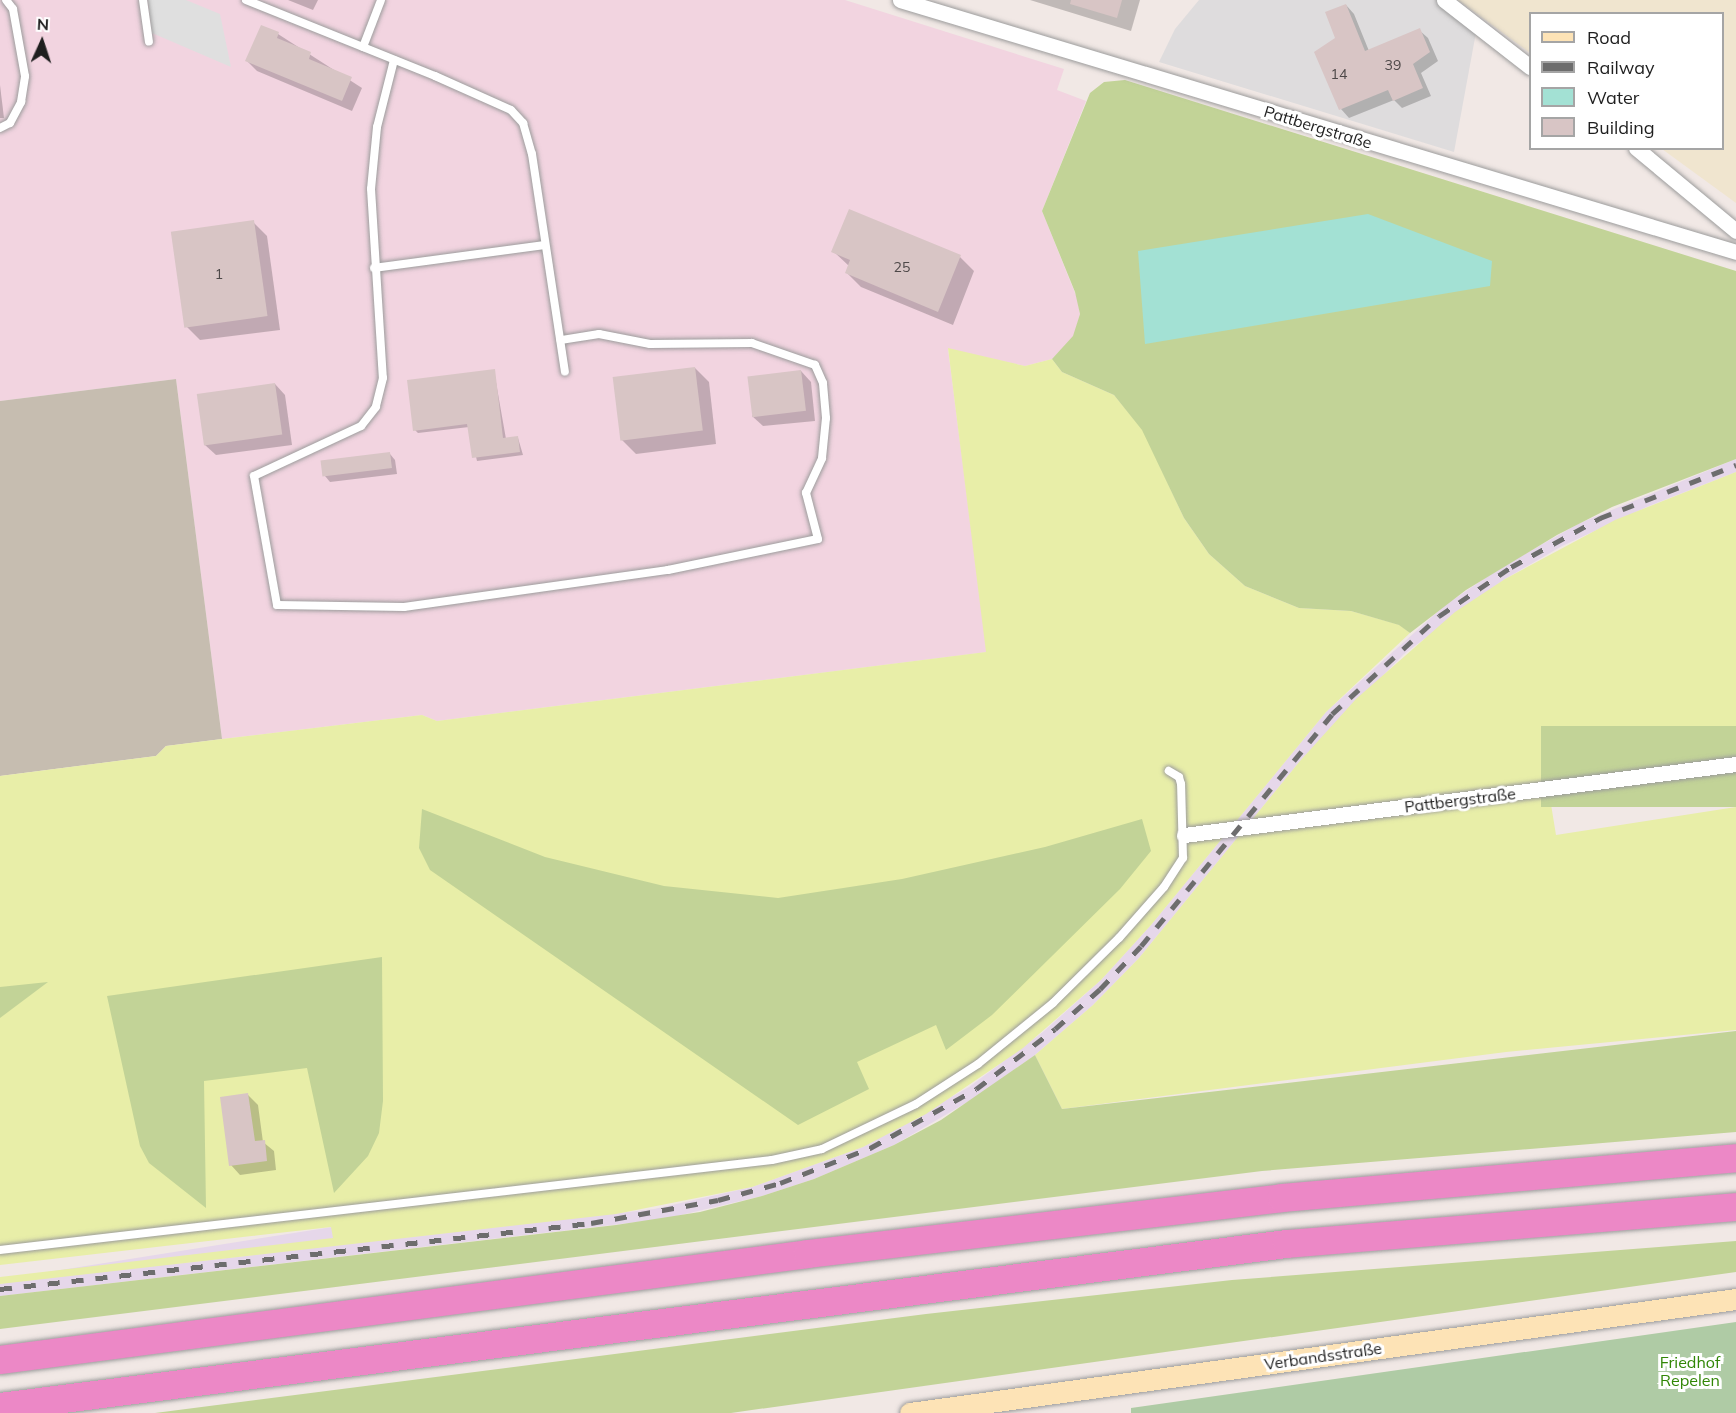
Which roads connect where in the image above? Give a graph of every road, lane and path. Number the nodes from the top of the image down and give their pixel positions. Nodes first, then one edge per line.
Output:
1 (6, 0) edge
2 (143, 0) edge
3 (246, 0) edge
4 (381, 0) edge
5 (900, 0) edge
6 (1444, 0) edge
7 (149, 42) dead end
8 (363, 47) junction
9 (394, 60) junction
10 (1529, 66) edge
11 (0, 128) edge
12 (1638, 150) edge
13 (1736, 231) edge
14 (544, 244) junction
15 (1736, 252) edge
16 (374, 268) junction
17 (560, 340) junction
18 (565, 372) dead end
19 (1736, 764) edge
20 (1169, 771) dead end
21 (1184, 835) junction
22 (1736, 1158) edge
23 (1736, 1207) edge
24 (0, 1250) edge
25 (1736, 1299) edge
26 (0, 1360) edge
27 (0, 1407) edge
28 (910, 1413) edge

1 - 11 lane
2 - 7 lane
3 - 8 lane
4 - 8 lane
5 - 15 street, Pattbergstraße
6 - 10 street
8 - 9 lane
9 - 14 lane
9 - 16 lane
12 - 13 street
14 - 16 lane
14 - 17 lane
16 - 17 lane
17 - 18 lane
19 - 21 street, Pattbergstraße
20 - 21 lane
21 - 24 lane
22 - 26 highway
23 - 27 highway
25 - 28 main road, Verbandsstraße

